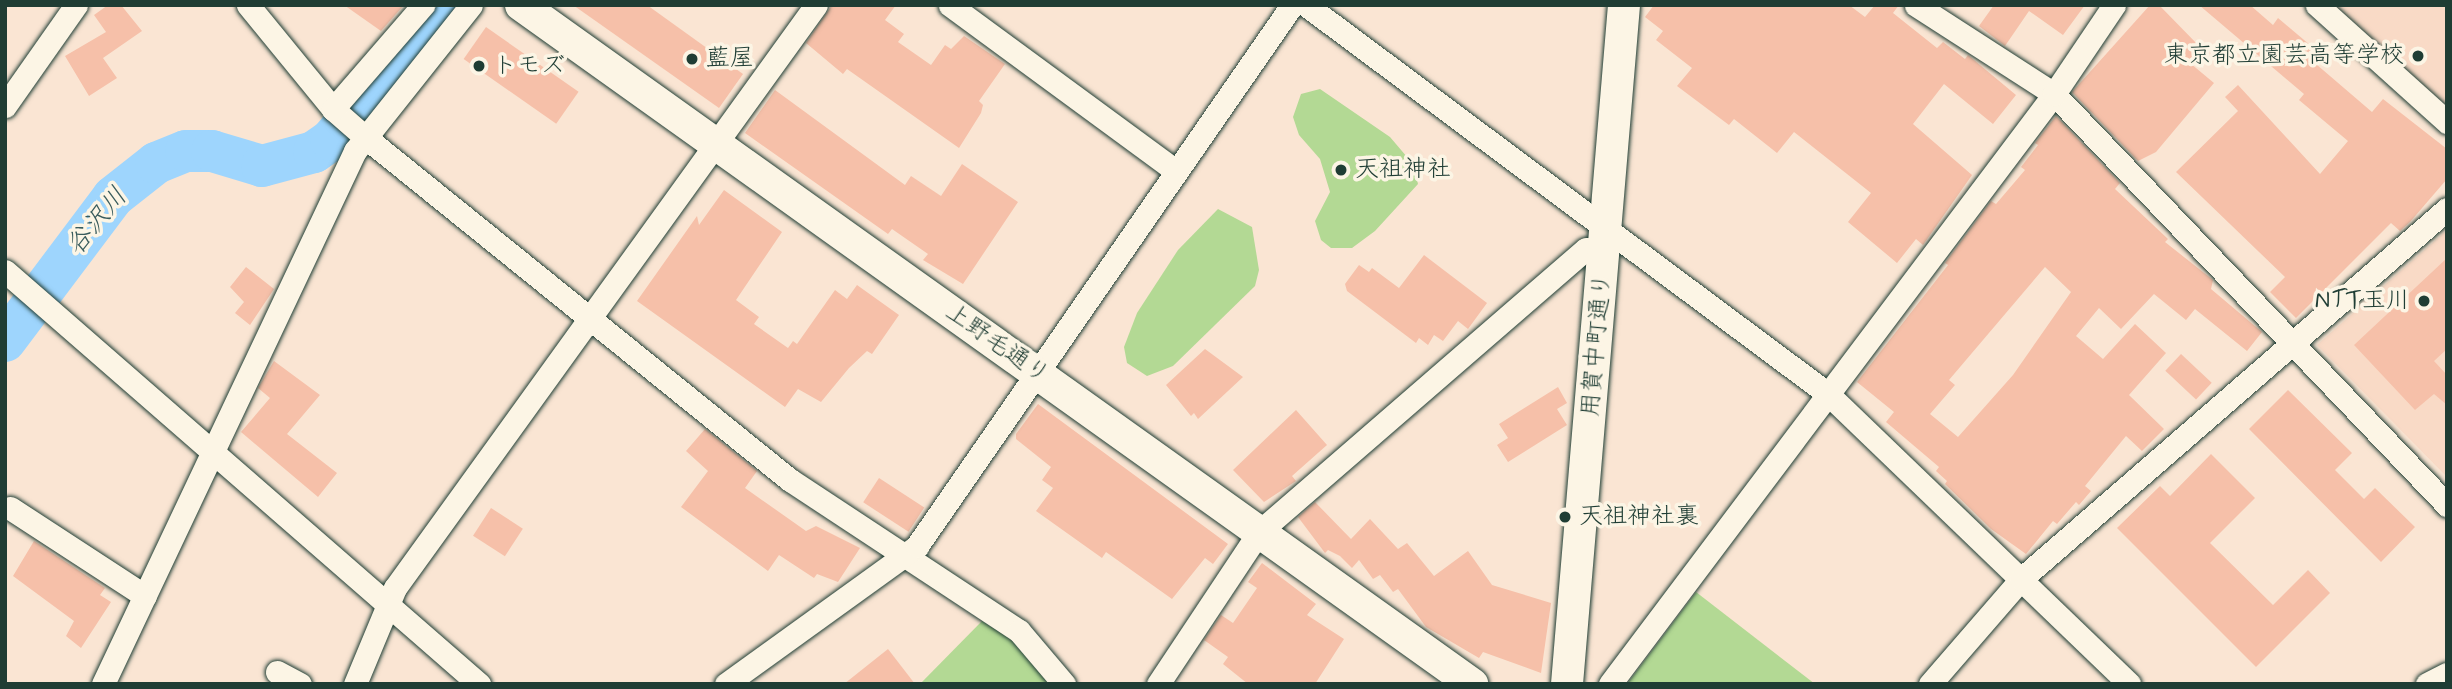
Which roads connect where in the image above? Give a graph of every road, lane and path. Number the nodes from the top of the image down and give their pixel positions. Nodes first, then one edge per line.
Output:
1 (76, 5) edge
2 (248, 5) edge
3 (423, 5) edge
4 (471, 5) edge
5 (521, 5) edge
6 (816, 5) edge
7 (950, 5) edge
8 (1292, 5) edge
9 (1306, 5) edge
10 (1624, 5) edge
11 (1916, 5) edge
12 (2114, 5) edge
13 (2317, 5) edge
14 (2054, 94) junction
15 (5, 106) edge
16 (335, 111) junction
17 (2447, 121) edge
18 (360, 133) junction
19 (716, 144) junction
20 (1175, 170) junction
21 (2447, 209) edge
22 (1607, 240) junction
23 (5, 271) edge
24 (592, 316) junction
25 (2291, 342) junction
26 (1037, 372) junction
27 (1828, 394) junction
28 (214, 451) junction
29 (2447, 505) edge
30 (10, 508) dead end
31 (1259, 532) junction
32 (907, 557) junction
33 (2021, 579) junction
34 (145, 596) junction
35 (387, 602) junction
36 (277, 672) dead end
37 (2447, 674) edge
38 (103, 684) edge
39 (300, 684) edge
40 (355, 684) edge
41 (479, 684) edge
42 (726, 684) edge
43 (1064, 684) edge
44 (1158, 684) edge
45 (1472, 684) edge
46 (1567, 684) edge
47 (1610, 684) edge
48 (1930, 684) edge
49 (2129, 684) edge
50 (2427, 684) edge

1 - 15 street
2 - 16 street
3 - 16 street
4 - 18 street
5 - 19 street, 上野毛通り
6 - 19 street
7 - 20 street
8 - 20 street
9 - 22 street
10 - 22 street, 用賀中町通り
11 - 14 street
12 - 14 street
13 - 17 street
14 - 25 street
14 - 27 street
16 - 18 street
18 - 24 street
18 - 28 street
19 - 24 street
19 - 26 street, 上野毛通り
20 - 26 street
21 - 25 street
22 - 27 street
22 - 31 street
22 - 46 street, 用賀中町通り
23 - 28 street
24 - 32 street
24 - 35 street
25 - 29 street
25 - 33 street
26 - 31 street, 上野毛通り
26 - 32 street
27 - 33 street
27 - 47 street
28 - 34 street
28 - 35 street
30 - 34 street
31 - 44 street
31 - 45 street, 上野毛通り
32 - 42 street
32 - 43 street
33 - 48 street
33 - 49 street
34 - 38 street
35 - 40 street
35 - 41 street
36 - 39 street
37 - 50 street

